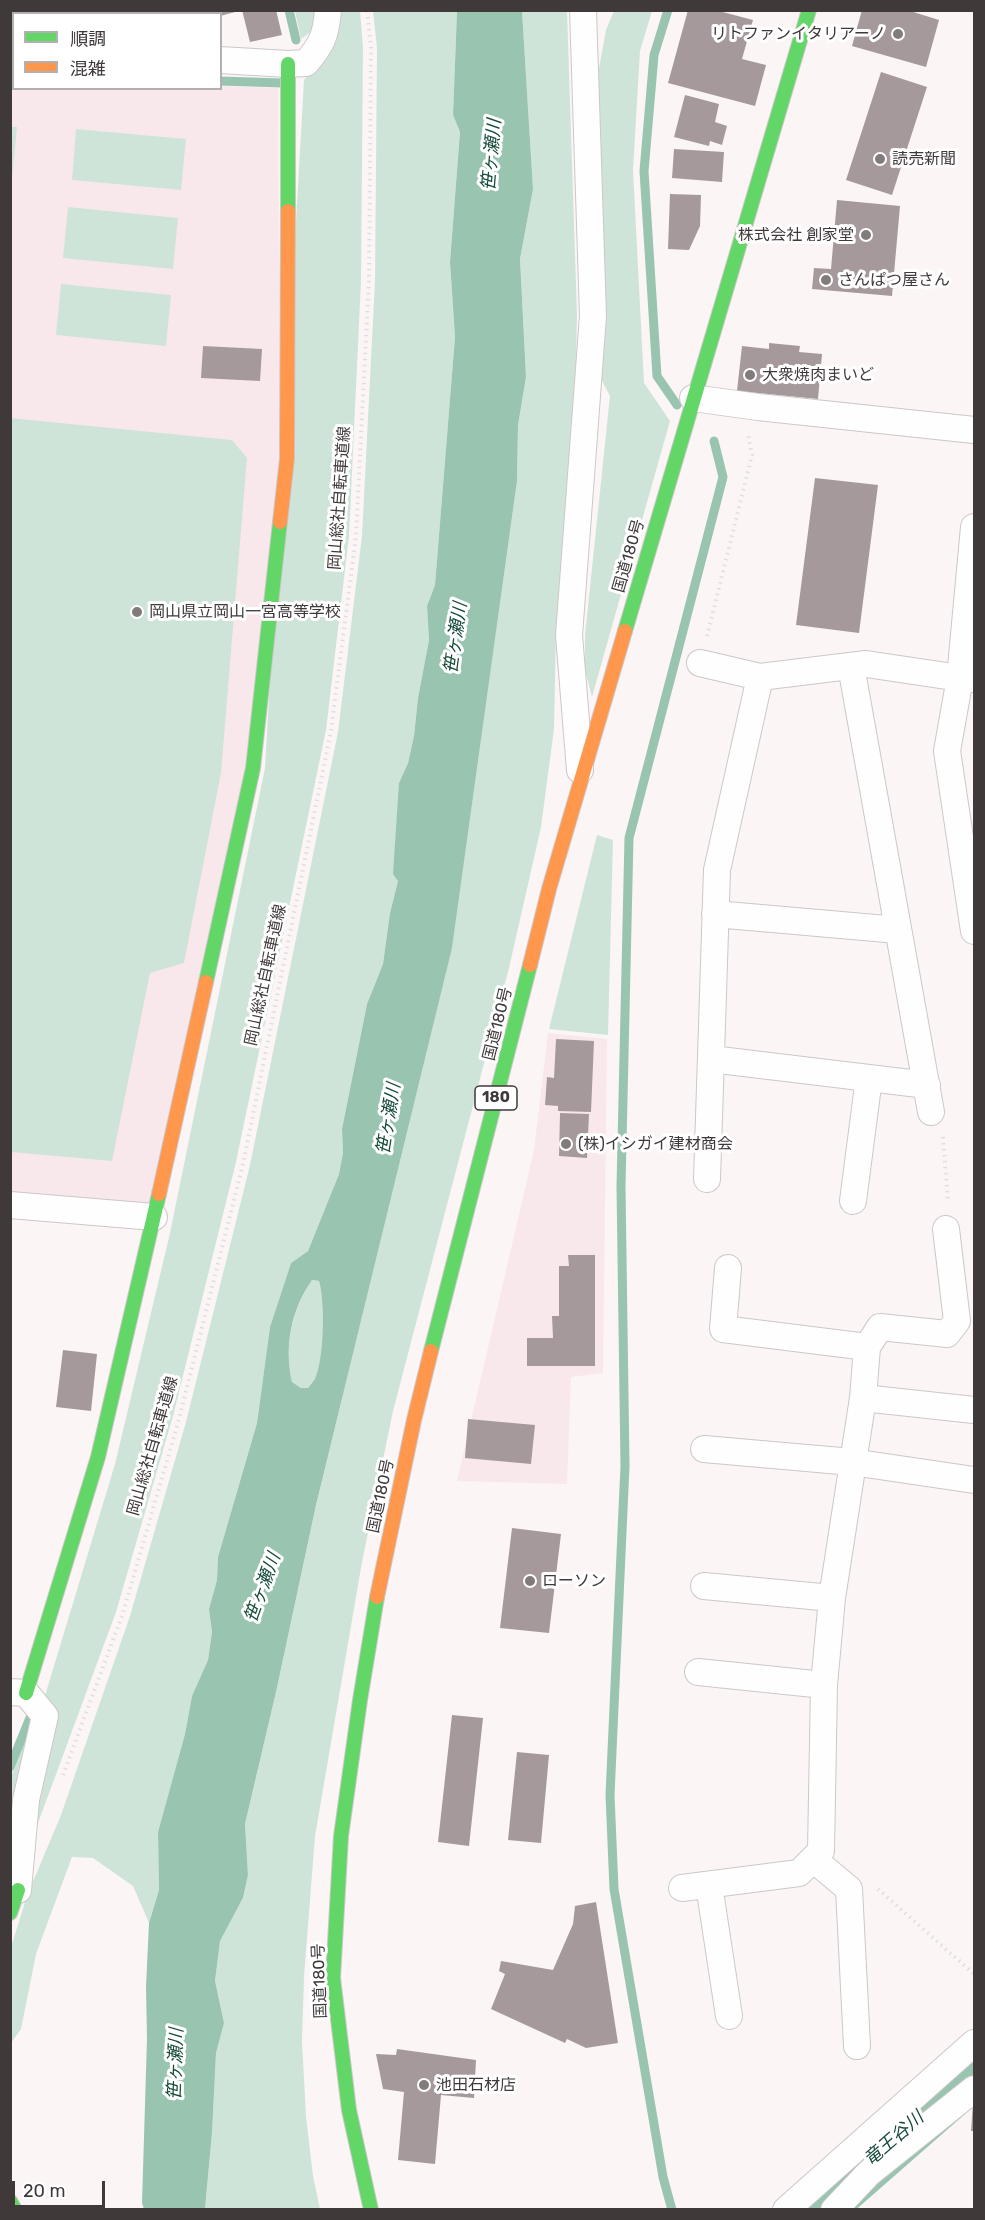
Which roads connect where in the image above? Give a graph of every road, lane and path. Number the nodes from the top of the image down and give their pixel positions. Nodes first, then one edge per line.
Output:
1 (328, 10) edge
2 (367, 10) edge
3 (583, 10) edge
4 (809, 10) edge
5 (222, 60) edge
6 (287, 76) junction
7 (693, 398) junction
8 (743, 405) junction
9 (975, 430) edge
10 (975, 527) edge
11 (700, 663) joint
12 (852, 666) junction
13 (760, 677) junction
14 (967, 679) edge
15 (581, 779) junction
16 (715, 914) junction
17 (898, 930) junction
18 (975, 931) edge
19 (711, 1059) junction
20 (869, 1078) junction
21 (927, 1085) junction
22 (931, 1112) joint
23 (707, 1179) dead end
24 (853, 1201) dead end
25 (10, 1205) edge
26 (154, 1217) junction
27 (946, 1229) joint
28 (728, 1268) dead end
29 (867, 1347) junction
30 (863, 1398) junction
31 (975, 1410) edge
32 (704, 1449) dead end
33 (852, 1462) junction
34 (975, 1480) edge
35 (704, 1586) dead end
36 (832, 1598) junction
37 (698, 1672) dead end
38 (824, 1685) junction
39 (28, 1700) edge
40 (62, 1778) dead end
41 (813, 1859) junction
42 (834, 1877) junction
43 (709, 1885) junction
44 (682, 1888) dead end
45 (14, 1902) edge
46 (975, 1974) edge
47 (729, 2016) dead end
48 (975, 2043) edge
49 (857, 2046) dead end
50 (975, 2089) edge
51 (10, 2201) edge
52 (15, 2210) edge
53 (371, 2210) edge
54 (786, 2210) edge
55 (834, 2210) edge

1 - 6 street
2 - 40 path, 岡山総社自転車道線
3 - 15 street
4 - 7 main road, 国道180号 / 180
5 - 6 street
6 - 26 main road
7 - 8 street
7 - 15 main road, 国道180号 / 180
8 - 9 street
8 - 11 path
10 - 14 street
11 - 13 street
12 - 13 street
12 - 14 street
12 - 17 street
13 - 16 street
14 - 18 street
15 - 53 main road, 国道180号 / 180
16 - 17 street
16 - 19 street
17 - 21 street
19 - 20 street
19 - 23 street
20 - 21 street
20 - 24 street
21 - 22 street
22 - 27 path
25 - 26 street
26 - 39 main road
27 - 29 street
28 - 29 street
29 - 30 street
30 - 31 street
30 - 33 street
32 - 33 street
33 - 34 street
33 - 36 street
35 - 36 street
36 - 38 street
37 - 38 street
38 - 41 street
39 - 45 street
41 - 42 street
41 - 43 street
42 - 46 path
42 - 49 street
43 - 44 street
43 - 47 street
48 - 54 street
50 - 55 street
51 - 52 main road

